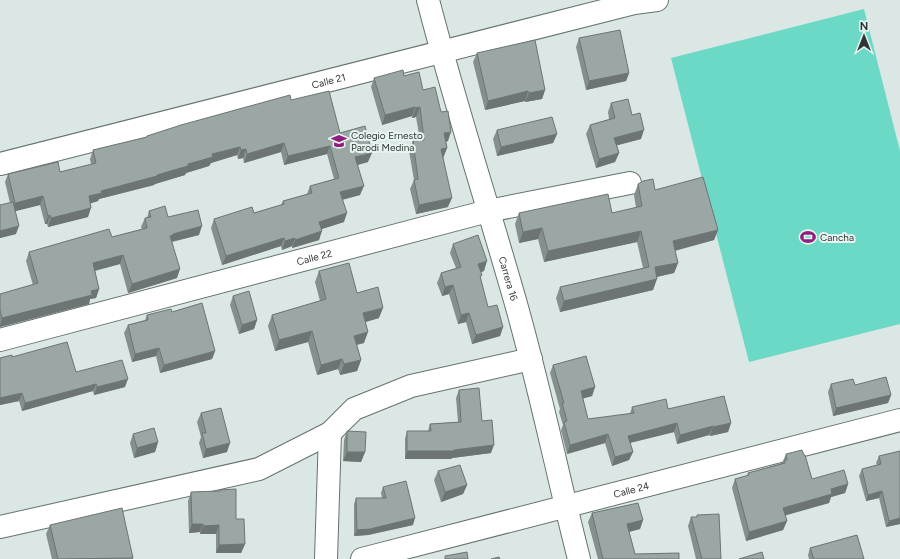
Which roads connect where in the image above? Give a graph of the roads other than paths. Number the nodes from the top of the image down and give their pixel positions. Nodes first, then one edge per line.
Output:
1 (428, 0) edge
2 (657, 0) edge
3 (633, 2) edge
4 (441, 52) junction
5 (0, 164) edge
6 (630, 183) dead end
7 (488, 211) junction
8 (0, 340) edge
9 (531, 358) junction
10 (900, 420) edge
11 (330, 433) junction
12 (565, 506) junction
13 (0, 527) edge
14 (326, 559) edge
15 (362, 559) edge
16 (579, 559) edge

1 - 4 street, Carrera 16
2 - 3 street, Calle 21
3 - 4 street, Calle 21
4 - 5 street, Calle 21
4 - 7 street, Carrera 16
6 - 7 street, Calle 22
7 - 8 street, Calle 22
7 - 9 street, Carrera 16
9 - 11 street
9 - 12 street, Carrera 16
10 - 12 street, Calle 24
11 - 13 street
11 - 14 street
12 - 15 street, Calle 24
12 - 16 street, Carrera 16

